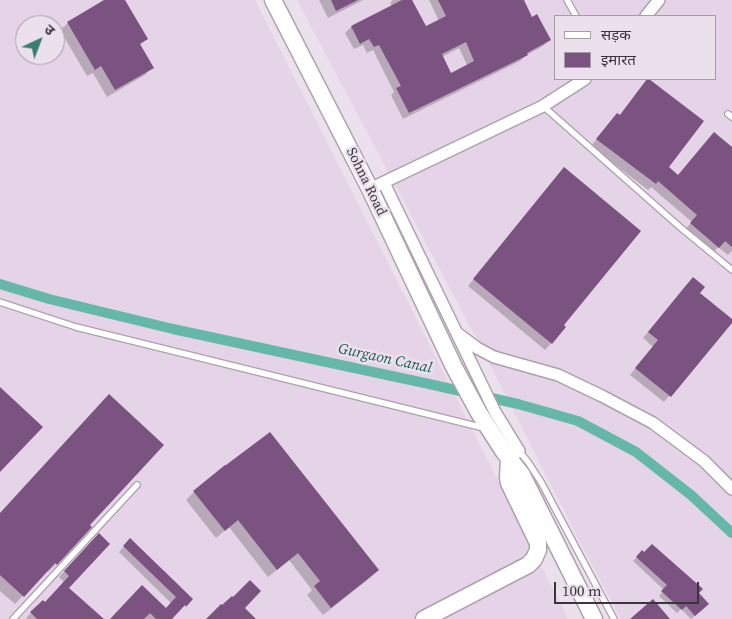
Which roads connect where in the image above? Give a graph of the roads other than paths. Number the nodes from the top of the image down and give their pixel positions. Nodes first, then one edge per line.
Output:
1 (273, 0) edge
2 (567, 0) edge
3 (659, 0) edge
4 (575, 15) edge
5 (647, 15) edge
6 (582, 80) edge
7 (543, 106) junction
8 (377, 186) junction
9 (732, 270) edge
10 (0, 302) edge
11 (457, 333) junction
12 (487, 412) junction
13 (489, 429) junction
14 (514, 454) junction
15 (137, 485) dead end
16 (732, 489) edge
17 (13, 619) edge
18 (424, 619) edge
19 (594, 619) edge
20 (614, 619) edge

1 - 8 main road, Sohna Road
2 - 4 lane
3 - 5 street
6 - 7 street
7 - 8 street
7 - 9 lane
8 - 11 street
8 - 12 main road, Sohna Road
10 - 13 lane
11 - 12 street
11 - 16 street
12 - 13 main road, Sohna Road
12 - 14 street
13 - 14 main road, Sohna Road
14 - 18 main road
14 - 19 main road, Sohna Road
14 - 20 lane
15 - 17 lane

